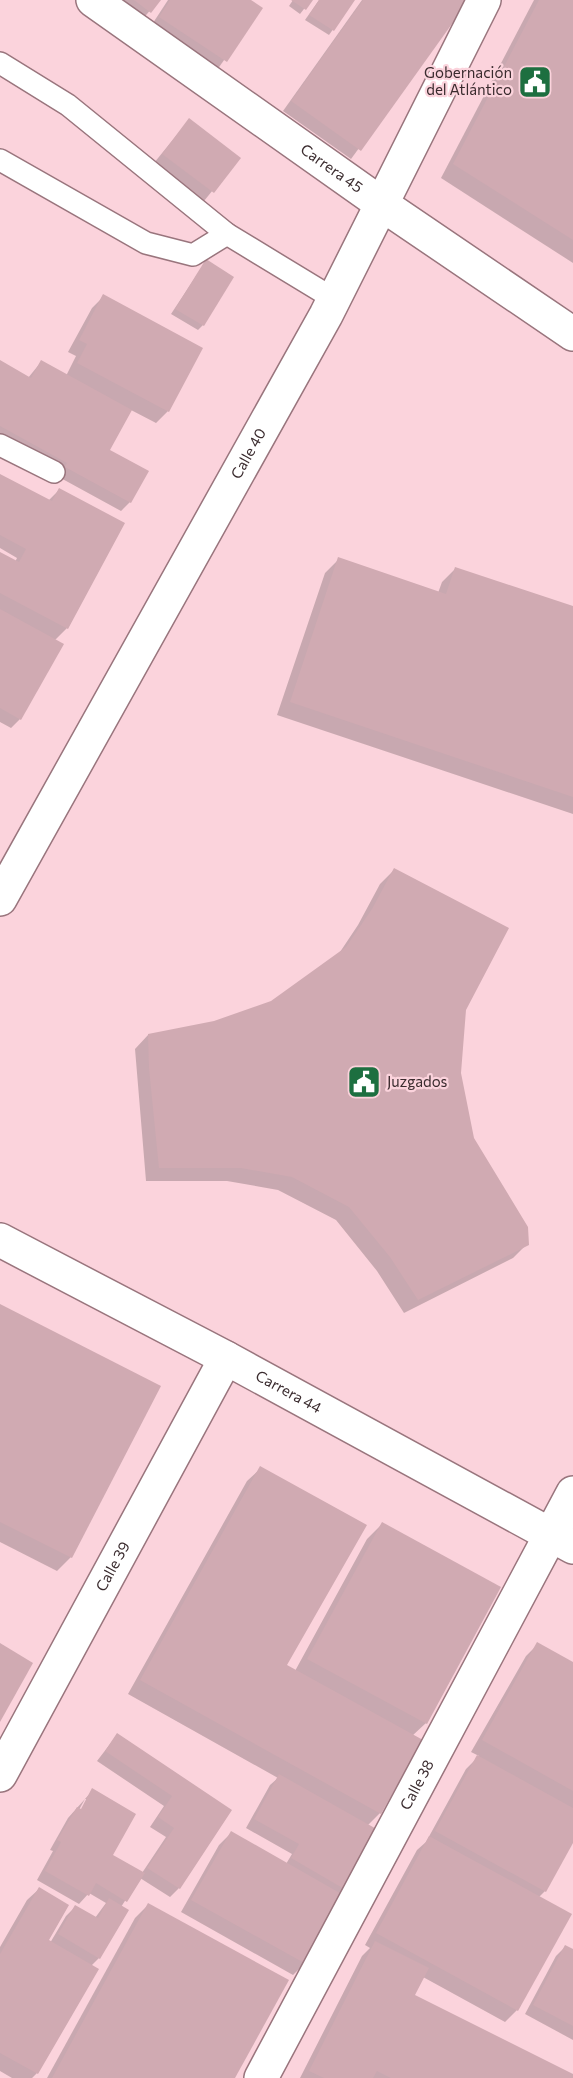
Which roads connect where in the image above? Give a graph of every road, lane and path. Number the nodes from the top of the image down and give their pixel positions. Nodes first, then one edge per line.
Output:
1 (93, 0) edge
2 (484, 0) edge
3 (0, 63) edge
4 (0, 160) edge
5 (383, 205) junction
6 (227, 234) junction
7 (334, 299) junction
8 (573, 334) edge
9 (0, 445) edge
10 (54, 472) dead end
11 (0, 899) edge
12 (0, 1240) edge
13 (226, 1358) junction
14 (573, 1493) edge
15 (562, 1541) edge
16 (0, 1775) edge
17 (261, 2078) edge

1 - 5 street, Carrera 45
2 - 5 street, Calle 40
3 - 6 lane
4 - 6 lane
5 - 7 street, Calle 40
5 - 8 street, Carrera 45
6 - 7 lane
7 - 11 street, Calle 40
9 - 10 lane
12 - 13 street, Carrera 44
13 - 15 street, Carrera 44
13 - 16 street, Calle 39
14 - 15 street, Calle 38
15 - 17 street, Calle 38

